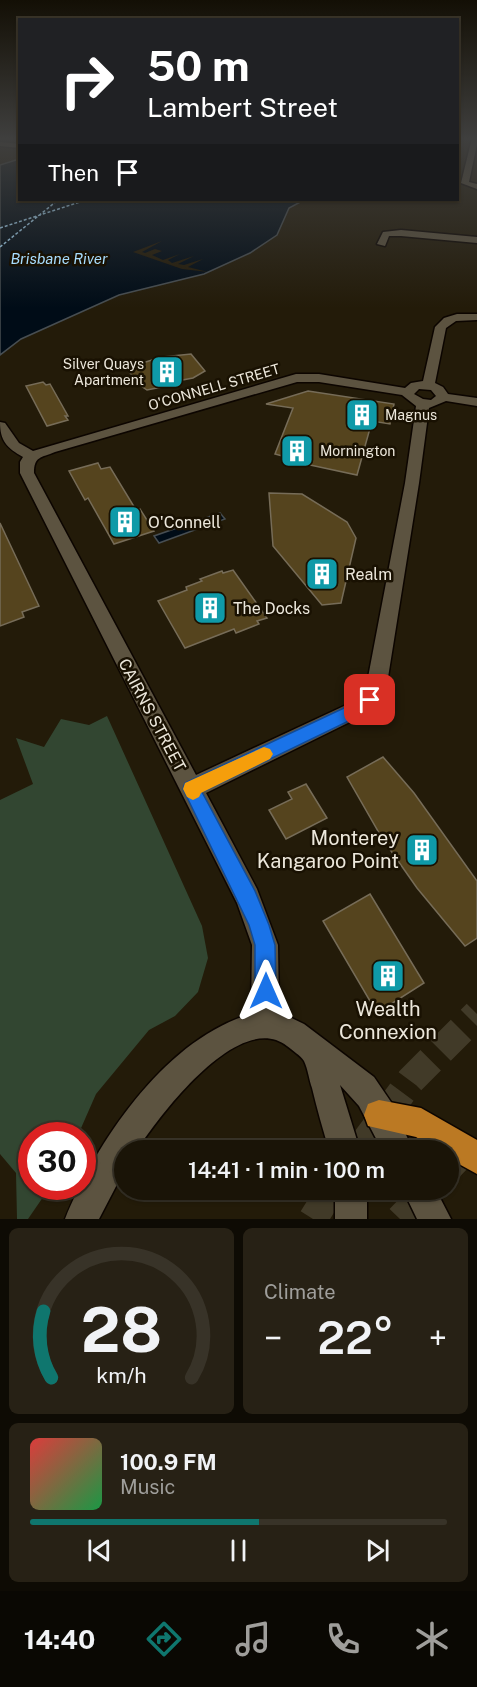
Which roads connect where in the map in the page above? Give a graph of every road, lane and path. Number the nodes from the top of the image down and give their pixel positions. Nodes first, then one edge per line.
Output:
1 (477, 240) edge
2 (382, 244) dead end
3 (477, 317) edge
4 (428, 386) junction
5 (408, 392) junction
6 (443, 397) junction
7 (477, 402) edge
8 (423, 404) junction
9 (0, 426) edge
10 (32, 456) junction
11 (191, 789) junction
12 (265, 1025) junction
13 (316, 1051) junction
14 (379, 1115) junction
15 (341, 1140) edge
16 (393, 1140) edge
17 (477, 1158) edge
18 (351, 1200) edge
19 (425, 1200) edge
20 (81, 1219) edge
21 (351, 1219) edge
22 (435, 1219) edge

1 - 2 street
3 - 4 street
4 - 5 street
4 - 6 street
5 - 8 street
5 - 10 street, O'CONNELL STREET
6 - 7 street
6 - 8 street
8 - 11 street
9 - 10 street
10 - 11 street, CAIRNS STREET
11 - 12 street, CAIRNS STREET
12 - 13 street
12 - 20 street
13 - 14 street
13 - 15 street
14 - 16 street
14 - 17 main road
18 - 21 street
19 - 22 street

